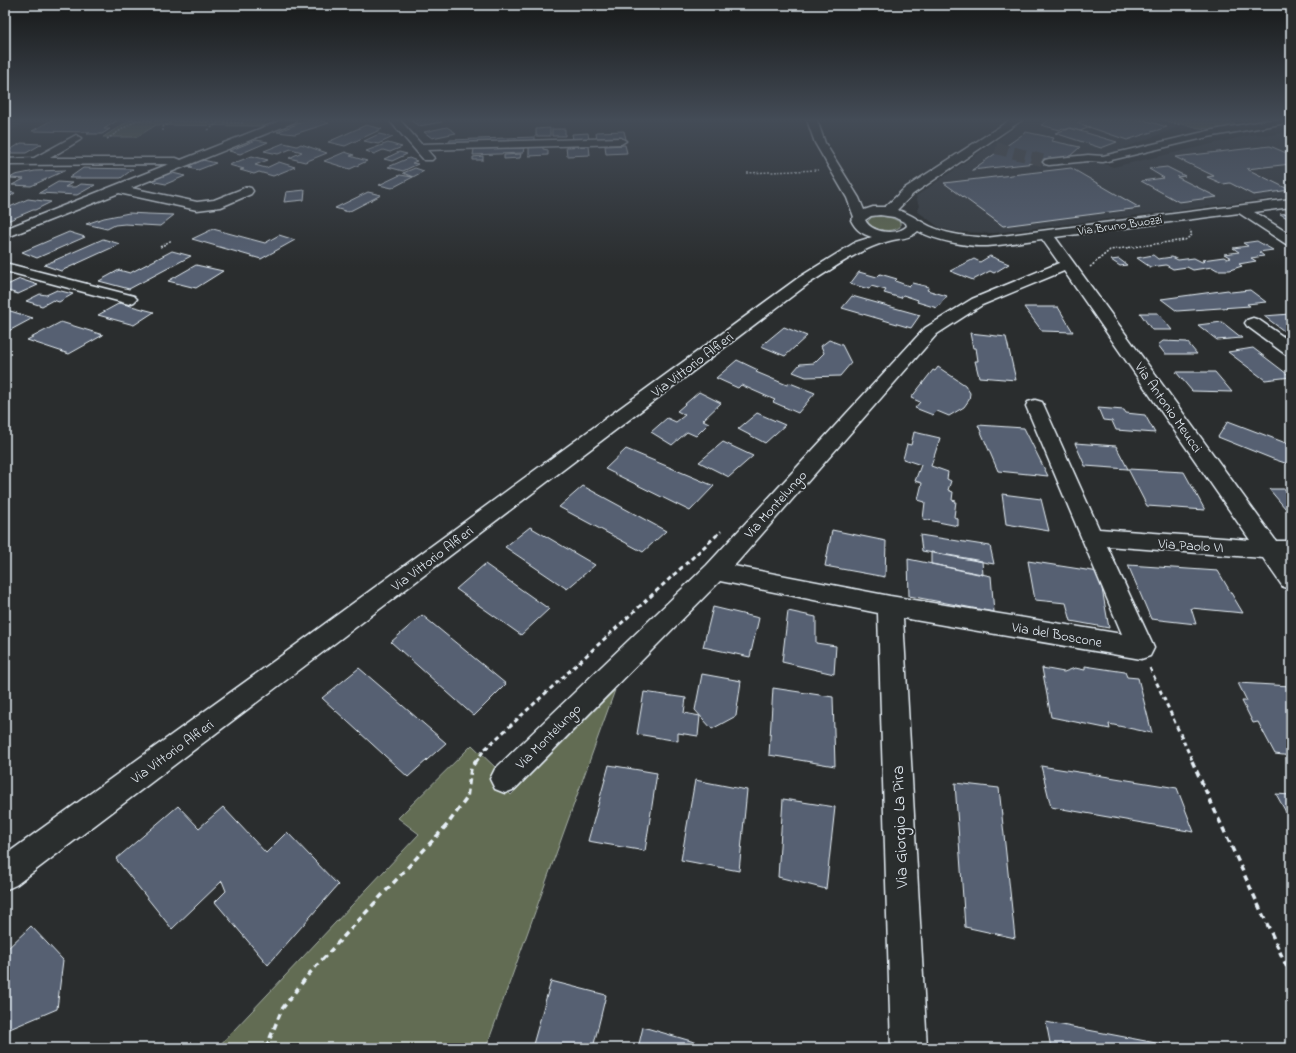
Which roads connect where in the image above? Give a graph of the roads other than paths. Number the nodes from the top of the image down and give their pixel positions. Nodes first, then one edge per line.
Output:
1 (167, 169) edge
2 (835, 169) edge
3 (941, 169) edge
4 (118, 189) junction
5 (247, 191) dead end
6 (853, 198) junction
7 (902, 198) junction
8 (1291, 203) edge
9 (1241, 209) junction
10 (883, 212) junction
11 (860, 216) junction
12 (908, 219) junction
13 (6, 232) edge
14 (897, 235) junction
15 (1046, 235) junction
16 (949, 237) junction
17 (864, 238) junction
18 (1291, 241) edge
19 (5, 267) edge
20 (1069, 267) junction
21 (129, 299) dead end
22 (1253, 323) dead end
23 (1291, 350) edge
24 (1035, 406) dead end
25 (1091, 537) junction
26 (1281, 550) edge
27 (714, 571) junction
28 (1291, 580) edge
29 (890, 606) junction
30 (505, 779) dead end
31 (5, 874) edge
32 (909, 1048) edge

1 - 4 street
2 - 6 street
3 - 7 street
4 - 5 street
4 - 13 street
6 - 10 street, Via Bruno Buozzi
6 - 11 street
7 - 10 street
7 - 12 street
8 - 9 street, Via Bruno Buozzi
9 - 15 street, Via Bruno Buozzi
9 - 18 street
10 - 11 street
10 - 12 street, Via Bruno Buozzi
11 - 17 street
12 - 14 street
12 - 16 street, Via Bruno Buozzi
14 - 16 street, Via Bruno Buozzi
14 - 17 street, Via Vittorio Alfieri
15 - 16 street, Via Bruno Buozzi
15 - 20 street, Via Antonio Meucci
17 - 31 street, Via Vittorio Alfieri
19 - 21 street
20 - 26 street, Via Antonio Meucci
20 - 27 street, Via Montelungo
22 - 23 street
24 - 25 street
25 - 26 street, Via Paolo VI
25 - 29 street, Via del Boscone
26 - 28 street, Via Antonio Meucci
27 - 29 street, Via del Boscone
27 - 30 street, Via Montelungo
29 - 32 street, Via Giorgio La Pira

